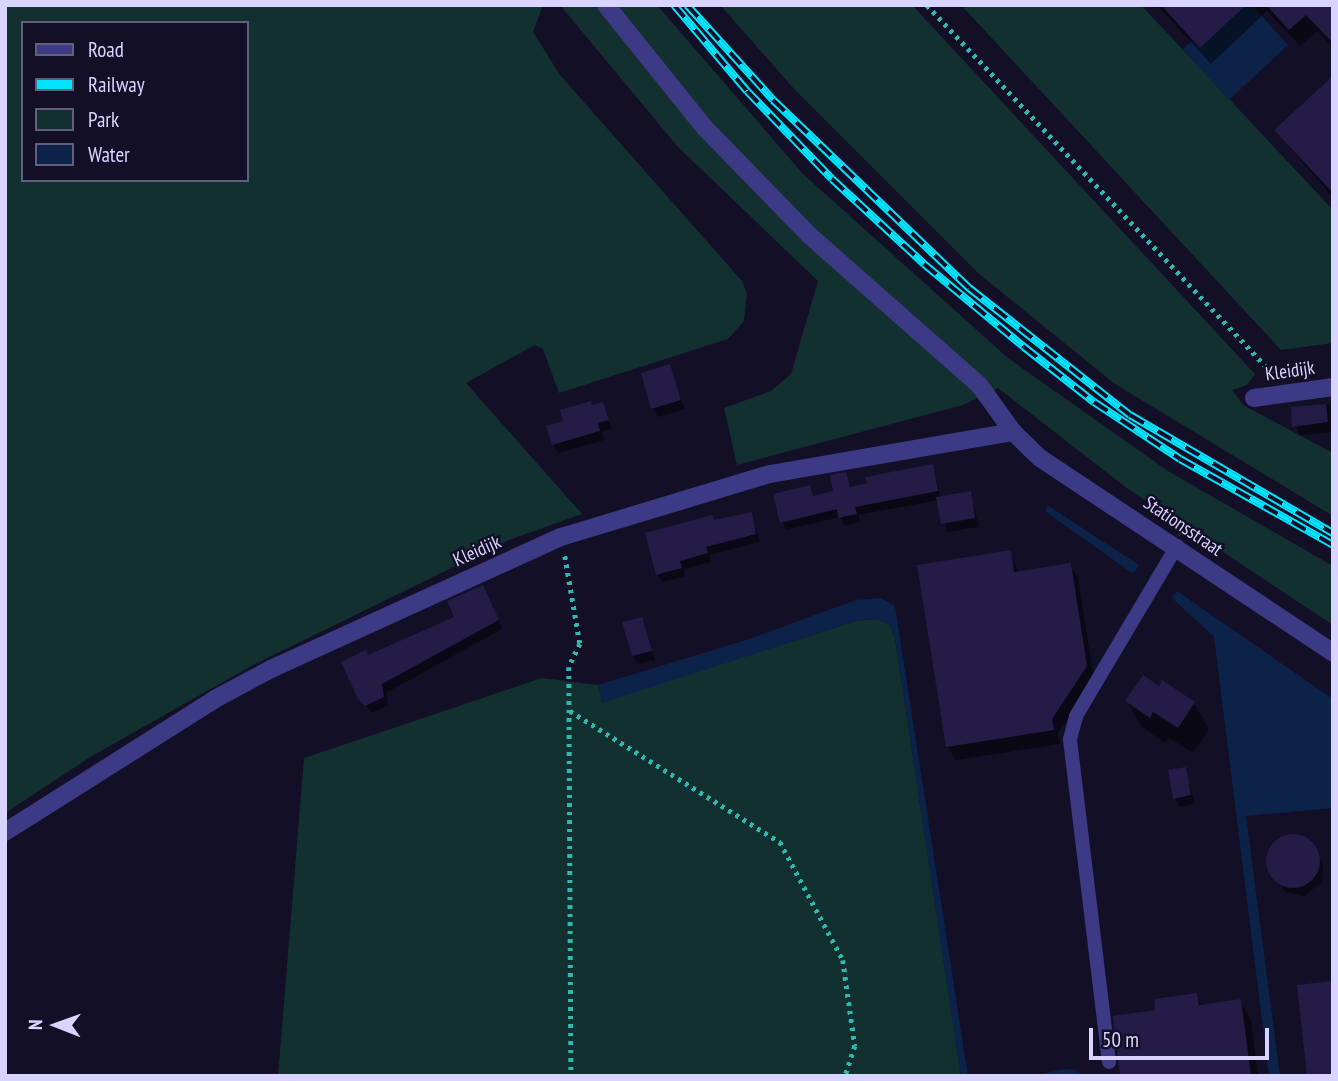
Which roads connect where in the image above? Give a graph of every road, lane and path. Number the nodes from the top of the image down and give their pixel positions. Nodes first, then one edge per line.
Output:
1 (606, 5) edge
2 (927, 5) edge
3 (1333, 387) edge
4 (1289, 391) junction
5 (1254, 398) dead end
6 (1013, 432) junction
7 (561, 537) junction
8 (1177, 546) junction
9 (1333, 653) edge
10 (569, 710) junction
11 (5, 832) edge
12 (1109, 1062) dead end
13 (571, 1076) edge
14 (845, 1076) edge

1 - 6 street, Stationsstraat
2 - 4 path
3 - 4 street, Kleidijk
4 - 5 street, Kleidijk
6 - 7 street, Kleidijk
6 - 8 street, Stationsstraat
7 - 10 path
7 - 11 street, Kleidijk
8 - 9 street, Stationsstraat
8 - 12 lane
10 - 13 path
10 - 14 path

